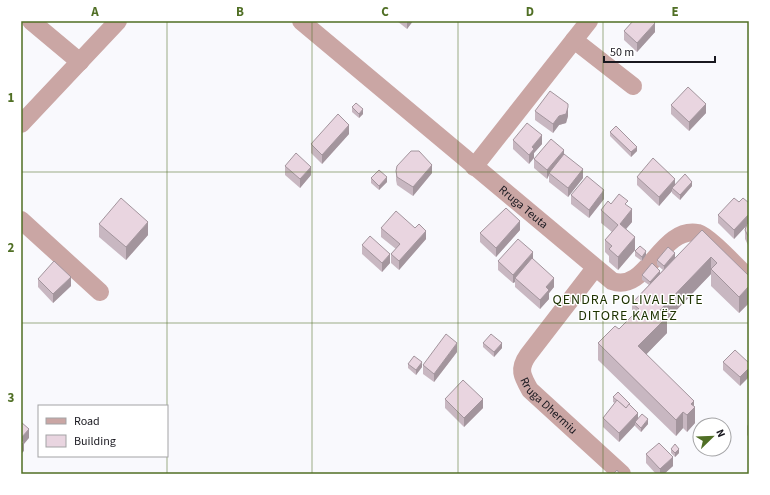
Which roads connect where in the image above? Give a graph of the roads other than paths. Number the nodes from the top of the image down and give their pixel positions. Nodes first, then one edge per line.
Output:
1 (31, 21) edge
2 (118, 21) edge
3 (301, 21) edge
4 (589, 21) edge
5 (574, 40) junction
6 (80, 62) junction
7 (633, 86) dead end
8 (21, 124) edge
9 (474, 167) junction
10 (21, 220) edge
11 (595, 268) junction
12 (749, 278) edge
13 (100, 292) dead end
14 (622, 474) edge

1 - 6 street
2 - 6 street
3 - 9 street, Rruga Teuta
4 - 5 street
5 - 7 street
5 - 9 street
6 - 8 street
9 - 11 street, Rruga Teuta
10 - 13 street
11 - 12 street, Rruga Teuta
11 - 14 street, Rruga Dhermiu

